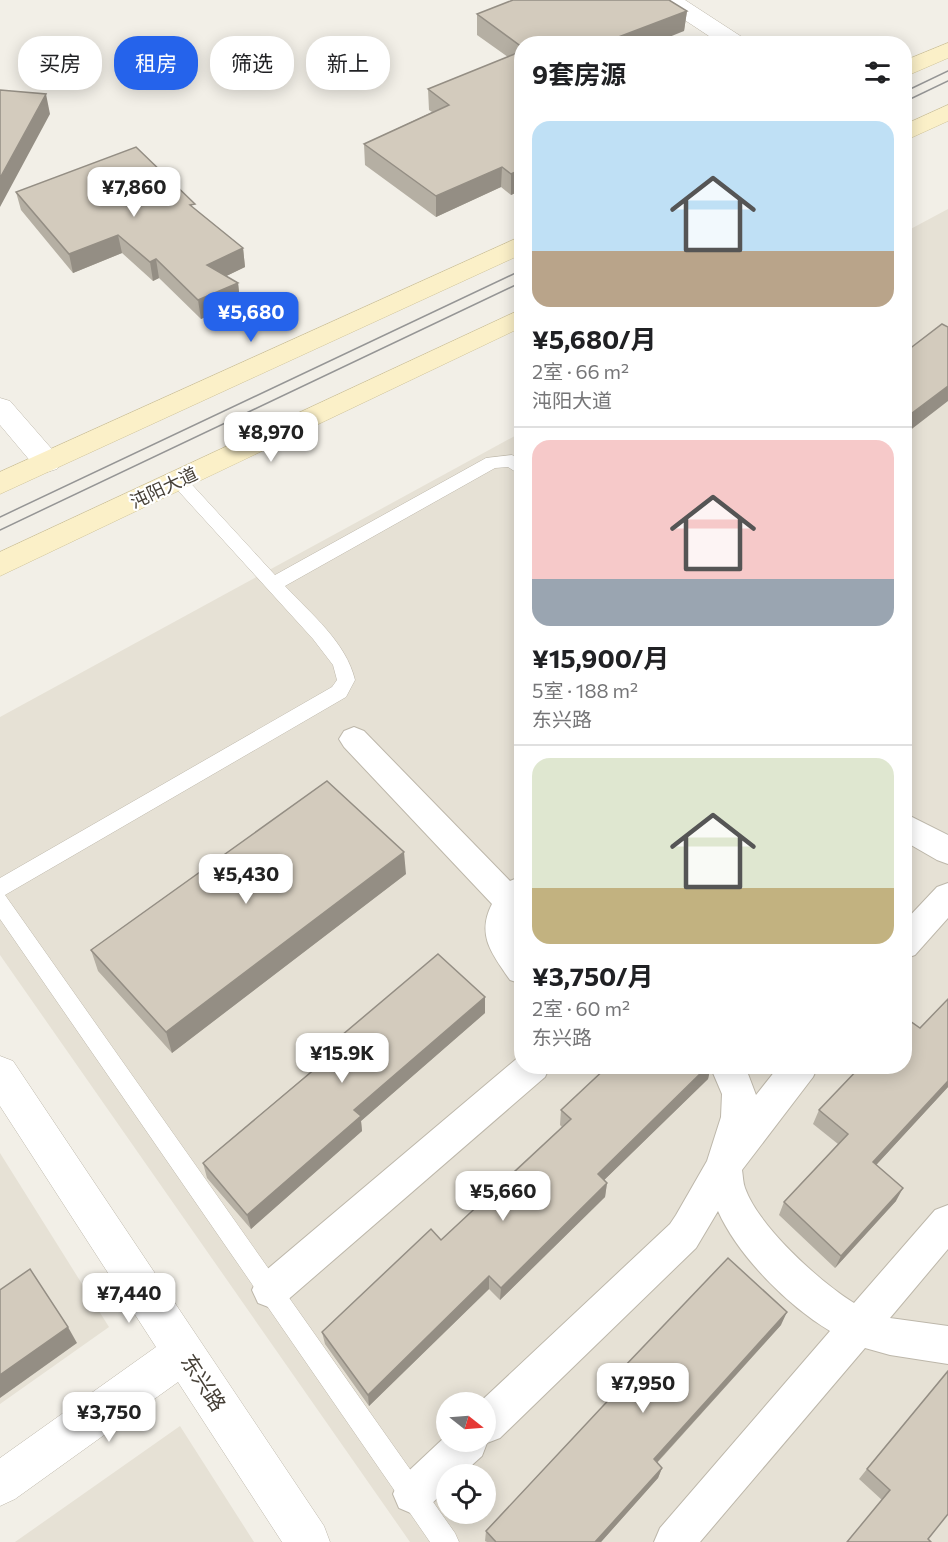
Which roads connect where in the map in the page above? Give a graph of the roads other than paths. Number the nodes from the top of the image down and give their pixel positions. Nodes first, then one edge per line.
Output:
1 (670, 0) edge
2 (724, 36) edge
3 (948, 50) edge
4 (912, 66) edge
5 (948, 112) edge
6 (912, 130) edge
7 (514, 248) edge
8 (514, 321) edge
9 (0, 406) edge
10 (47, 462) junction
11 (514, 463) edge
12 (179, 481) junction
13 (0, 484) edge
14 (0, 565) edge
15 (272, 585) junction
16 (354, 739) dead end
17 (912, 830) edge
18 (948, 851) edge
19 (0, 888) edge
20 (514, 894) edge
21 (514, 896) edge
22 (948, 896) edge
23 (0, 902) edge
24 (912, 936) edge
25 (514, 959) edge
26 (0, 1073) edge
27 (524, 1074) edge
28 (730, 1074) edge
29 (794, 1074) edge
30 (723, 1167) junction
31 (948, 1222) edge
32 (271, 1290) junction
33 (859, 1326) junction
34 (948, 1345) edge
35 (183, 1353) junction
36 (496, 1414) edge
37 (457, 1452) edge
38 (0, 1484) edge
39 (413, 1494) junction
40 (308, 1542) edge
41 (447, 1542) edge
42 (674, 1542) edge

1 - 2 street
3 - 4 main road
5 - 6 main road
7 - 10 main road
8 - 12 main road, 沌阳大道
9 - 10 street
10 - 13 main road
11 - 15 lane
12 - 14 main road, 沌阳大道
12 - 15 lane
15 - 19 lane
16 - 20 street
17 - 18 street
21 - 25 street
22 - 24 street
23 - 32 lane
26 - 35 street, 东兴路
27 - 32 street
28 - 30 street
29 - 30 street
30 - 33 street
30 - 36 street
31 - 33 street
32 - 39 lane
33 - 34 street
33 - 42 street
35 - 38 street
35 - 40 street, 东兴路
37 - 39 street
39 - 41 lane

